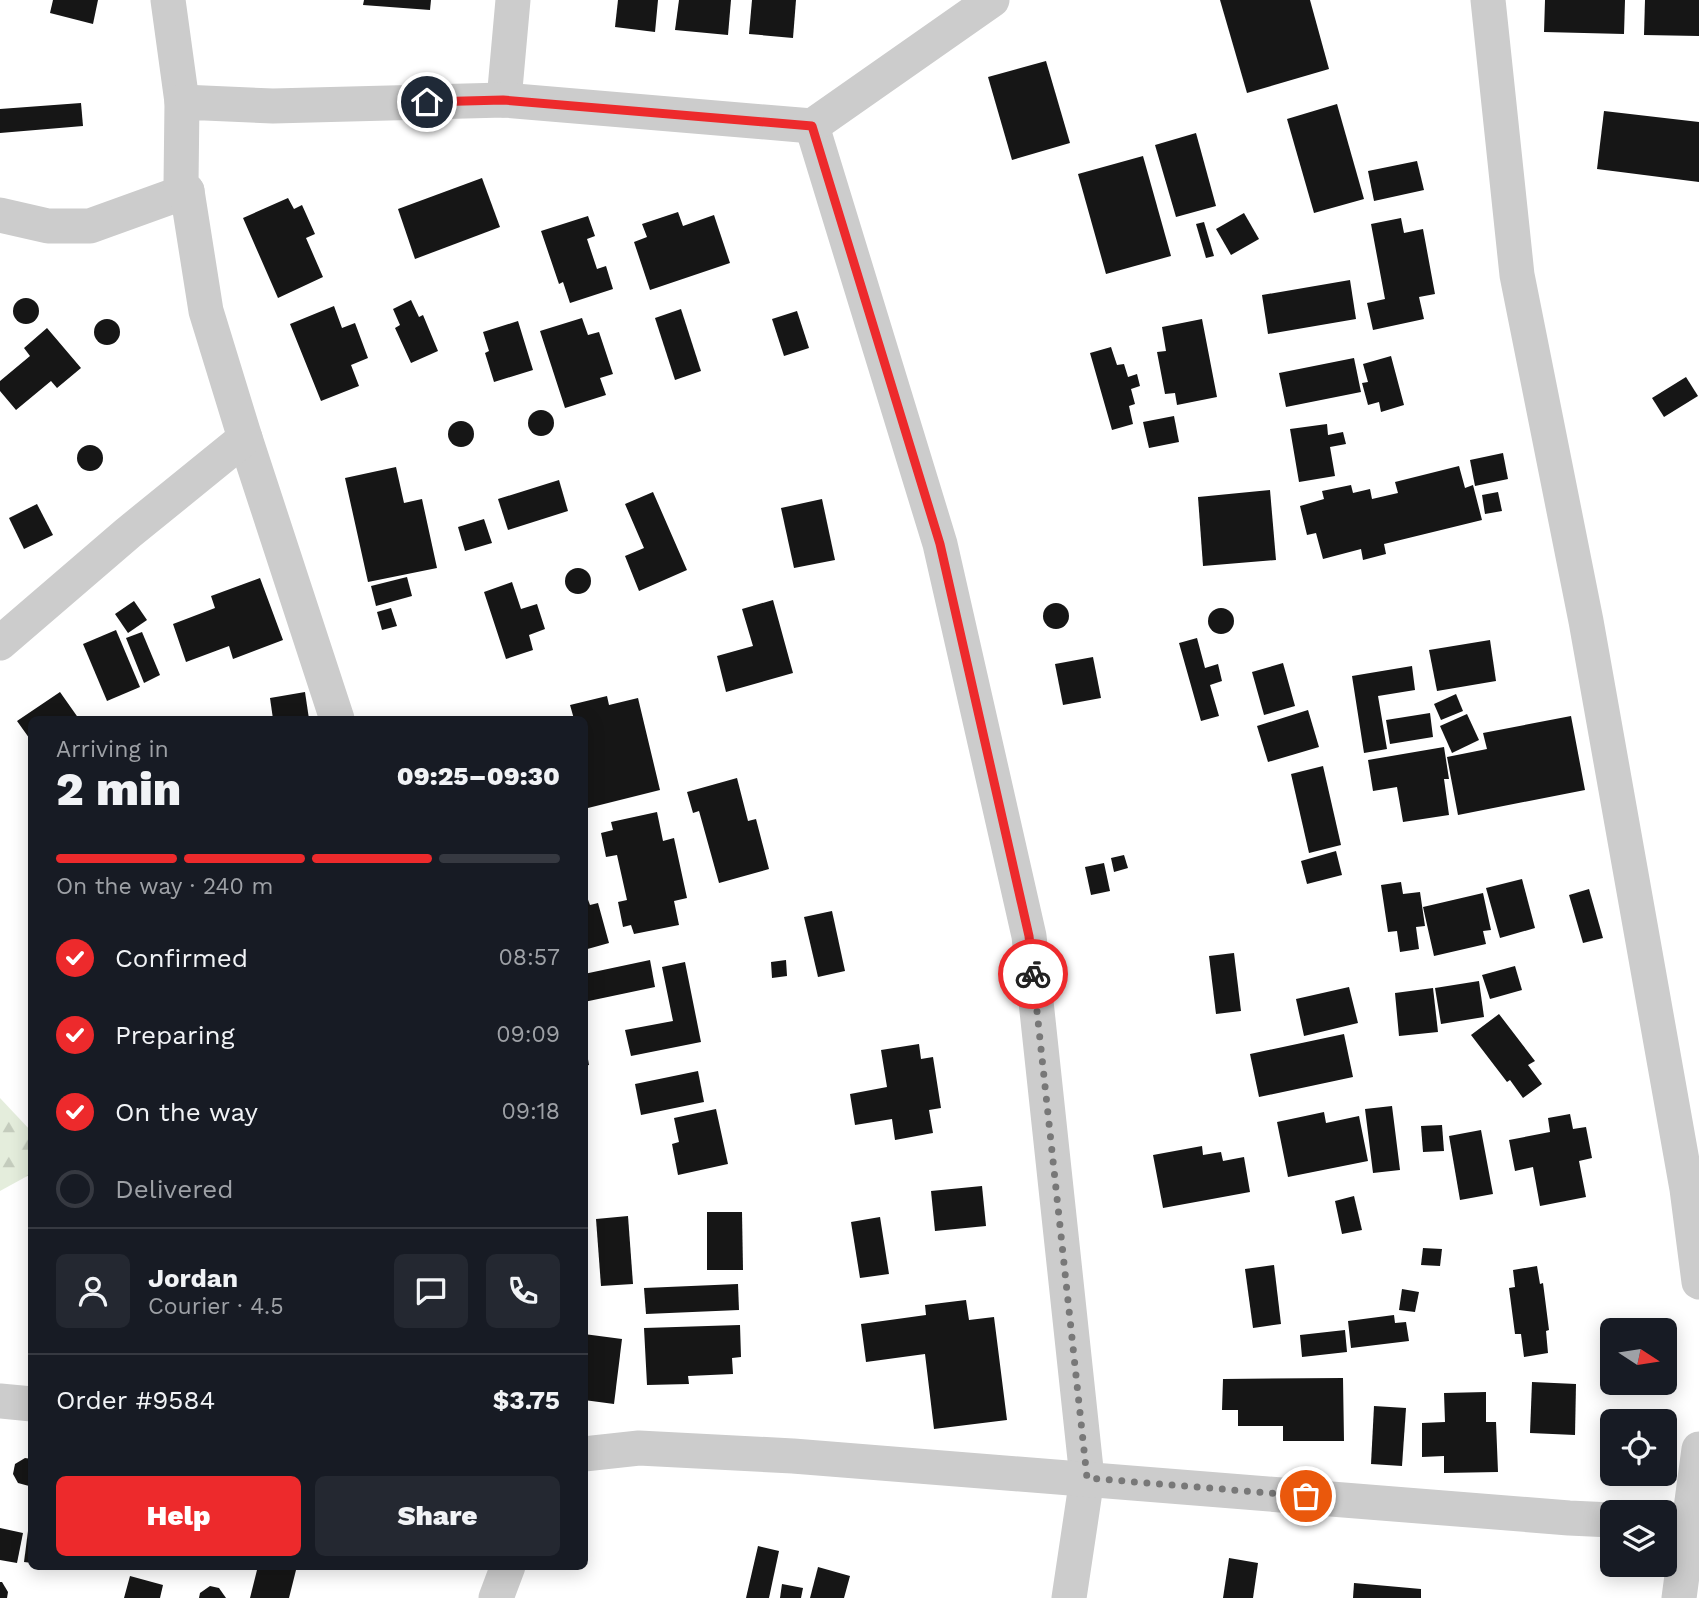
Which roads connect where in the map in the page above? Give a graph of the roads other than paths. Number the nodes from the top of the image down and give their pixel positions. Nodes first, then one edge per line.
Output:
1 (168, 0) edge
2 (513, 0) edge
3 (992, 0) edge
4 (1488, 0) edge
5 (503, 100) junction
6 (182, 102) junction
7 (812, 126) junction
8 (187, 191) junction
9 (0, 215) edge
10 (246, 438) junction
11 (0, 643) edge
12 (336, 716) edge
13 (1699, 1282) edge
14 (0, 1401) edge
15 (28, 1404) edge
16 (1699, 1449) edge
17 (588, 1454) edge
18 (1087, 1478) junction
19 (1600, 1519) edge
20 (1677, 1523) edge
21 (506, 1570) edge
22 (496, 1598) edge
23 (1069, 1598) edge
24 (1679, 1598) edge

1 - 6 street
2 - 5 street
3 - 7 street
4 - 13 street
5 - 6 street
5 - 7 street
6 - 8 street
7 - 18 street
8 - 9 street
8 - 10 street
10 - 11 street
10 - 12 street
14 - 15 street
16 - 20 street
17 - 18 street
18 - 19 street
18 - 23 street
20 - 24 street
21 - 22 street

